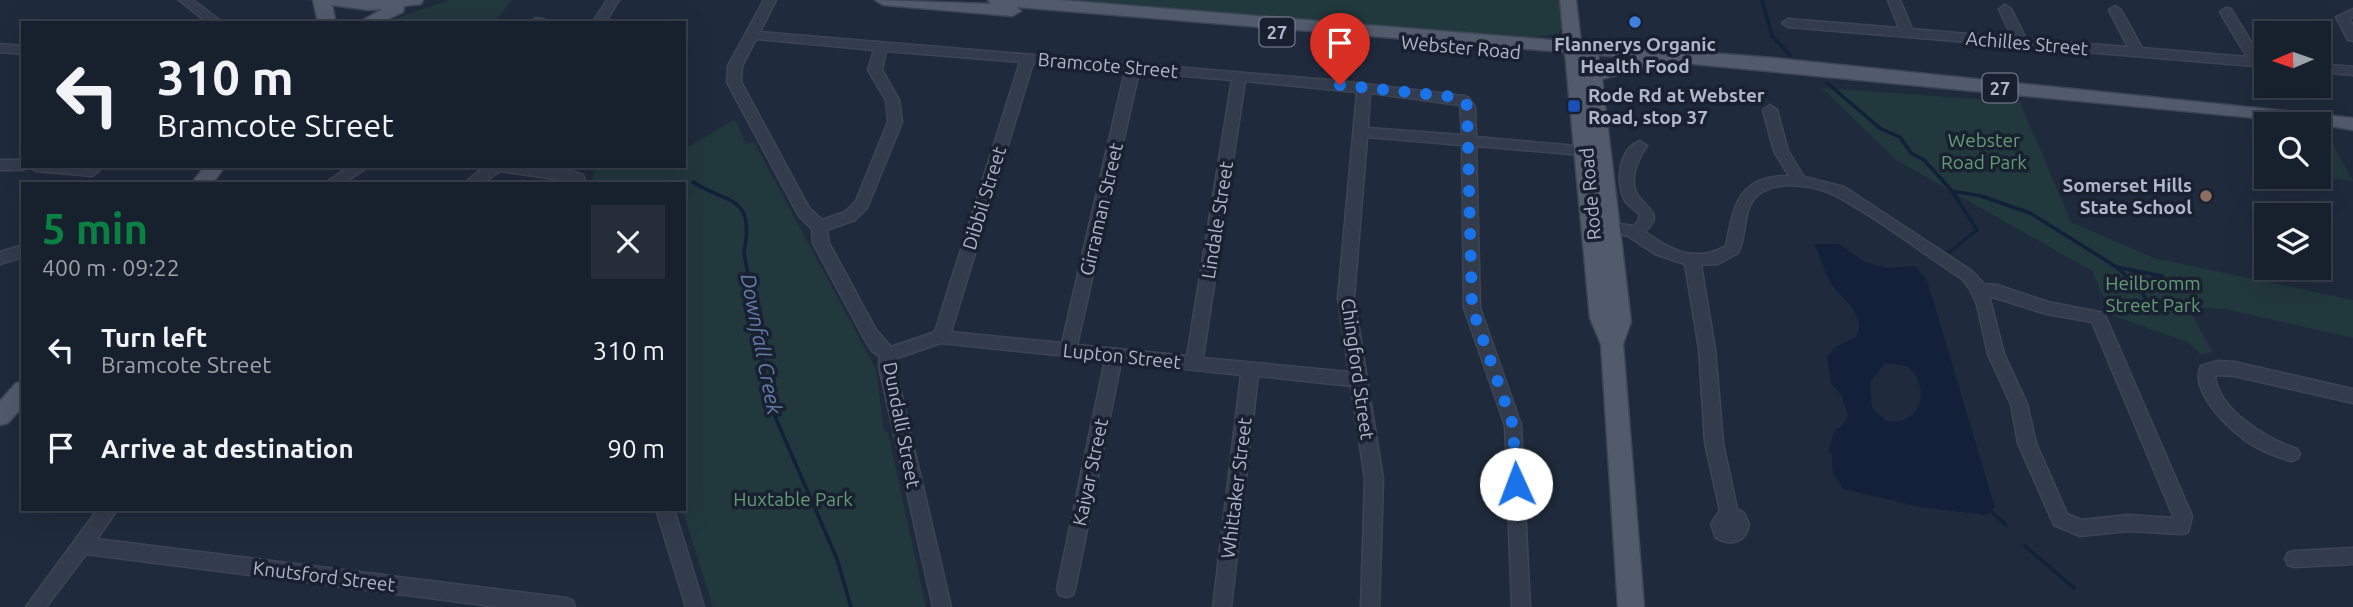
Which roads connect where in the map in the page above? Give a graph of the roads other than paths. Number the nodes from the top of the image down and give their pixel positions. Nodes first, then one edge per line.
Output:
1 (185, 0) edge
2 (321, 0) edge
3 (334, 0) edge
4 (613, 0) edge
5 (770, 0) edge
6 (883, 0) edge
7 (996, 0) edge
8 (1568, 0) edge
9 (1581, 0) edge
10 (1895, 0) edge
11 (411, 1) edge
12 (907, 1) edge
13 (2005, 9) dead end
14 (2115, 10) dead end
15 (2226, 12) dead end
16 (2353, 13) edge
17 (213, 21) edge
18 (327, 21) edge
19 (370, 21) edge
20 (599, 21) edge
21 (1788, 23) dead end
22 (1907, 33) junction
23 (752, 35) junction
24 (2353, 37) edge
25 (2021, 43) junction
26 (881, 46) junction
27 (0, 48) edge
28 (21, 50) edge
29 (1583, 50) junction
30 (2254, 52) edge
31 (2138, 53) junction
32 (1028, 58) junction
33 (2254, 62) edge
34 (1133, 67) junction
35 (2331, 69) edge
36 (2353, 71) edge
37 (1830, 72) junction
38 (1239, 76) junction
39 (1364, 89) junction
40 (2170, 104) junction
41 (1770, 110) dead end
42 (2353, 116) edge
43 (2353, 124) edge
44 (1359, 132) junction
45 (1470, 141) junction
46 (1640, 146) dead end
47 (1594, 151) junction
48 (0, 165) edge
49 (21, 165) edge
50 (75, 168) edge
51 (214, 168) edge
52 (496, 168) edge
53 (513, 168) edge
54 (94, 169) edge
55 (1799, 181) junction
56 (82, 182) edge
57 (203, 182) edge
58 (473, 182) edge
59 (579, 182) edge
60 (1601, 226) junction
61 (819, 228) junction
62 (1636, 233) junction
63 (21, 252) edge
64 (0, 258) edge
65 (1692, 260) junction
66 (1978, 289) junction
67 (941, 337) junction
68 (1068, 350) junction
69 (889, 354) junction
70 (1114, 355) junction
71 (1194, 364) junction
72 (1250, 370) junction
73 (1358, 380) junction
74 (21, 392) edge
75 (2353, 396) edge
76 (0, 416) edge
77 (2291, 454) dead end
78 (108, 511) edge
79 (666, 511) edge
80 (1730, 516) dead end
81 (82, 545) junction
82 (2353, 556) edge
83 (2294, 559) dead end
84 (1066, 589) dead end
85 (35, 607) edge
86 (566, 607) edge
87 (695, 607) edge
88 (942, 607) edge
89 (1222, 607) edge
90 (1370, 607) edge
91 (1521, 607) edge
92 (1631, 607) edge

1 - 17 street
2 - 18 main road
3 - 11 main road
4 - 20 street
5 - 23 street, Dundalli Street
6 - 12 main road, Webster Road / 27
7 - 29 main road, Webster Road / 27
8 - 29 main road, Rode Road
9 - 29 main road, Rode Road
10 - 22 street
11 - 19 main road
12 - 29 main road, Webster Road / 27
13 - 25 street
14 - 31 street
15 - 30 street
16 - 24 street
21 - 22 street, Achilles Street
22 - 25 street, Achilles Street
23 - 26 street, Bramcote Street
23 - 61 street, Dundalli Street
25 - 31 street, Achilles Street
26 - 32 street, Bramcote Street
26 - 61 street
27 - 28 street
29 - 37 main road, Webster Road / 27
29 - 37 main road, Webster Road / 27
29 - 47 main road, Rode Road
29 - 47 main road, Rode Road
31 - 33 street, Achilles Street
32 - 34 street, Bramcote Street
32 - 67 street, Dibbil Street
34 - 38 street, Bramcote Street
34 - 68 street, Girraman Street
35 - 36 street
37 - 40 main road, Webster Road / 27
38 - 39 street, Bramcote Street
38 - 71 street, Lindale Street
39 - 44 street, Chingford Street
39 - 45 street, Bramcote Street
40 - 42 main road, Webster Road / 27
40 - 43 main road, Webster Road / 27
41 - 55 street
44 - 45 street
44 - 73 street, Chingford Street
45 - 47 street
45 - 91 street
46 - 62 street
47 - 60 main road, Rode Road
48 - 49 street
50 - 54 street
51 - 57 main road
52 - 58 street
53 - 59 street
54 - 56 street
55 - 65 street
55 - 66 street
60 - 62 street
60 - 92 main road, Rode Road
61 - 69 street, Dundalli Street
62 - 65 street
63 - 64 street
65 - 80 street
66 - 66 street
67 - 68 street, Lupton Street
67 - 69 street, Lupton Street
68 - 70 street, Lupton Street
69 - 88 street, Dundalli Street
70 - 71 street, Lupton Street
70 - 84 street, Kaiyar Street
71 - 72 street, Lupton Street
72 - 73 street, Lupton Street
72 - 89 street, Whittaker Street
73 - 90 street, Chingford Street
74 - 76 main road
75 - 77 street
78 - 81 street
79 - 87 street
81 - 85 street
81 - 86 street, Knutsford Street
82 - 83 street

